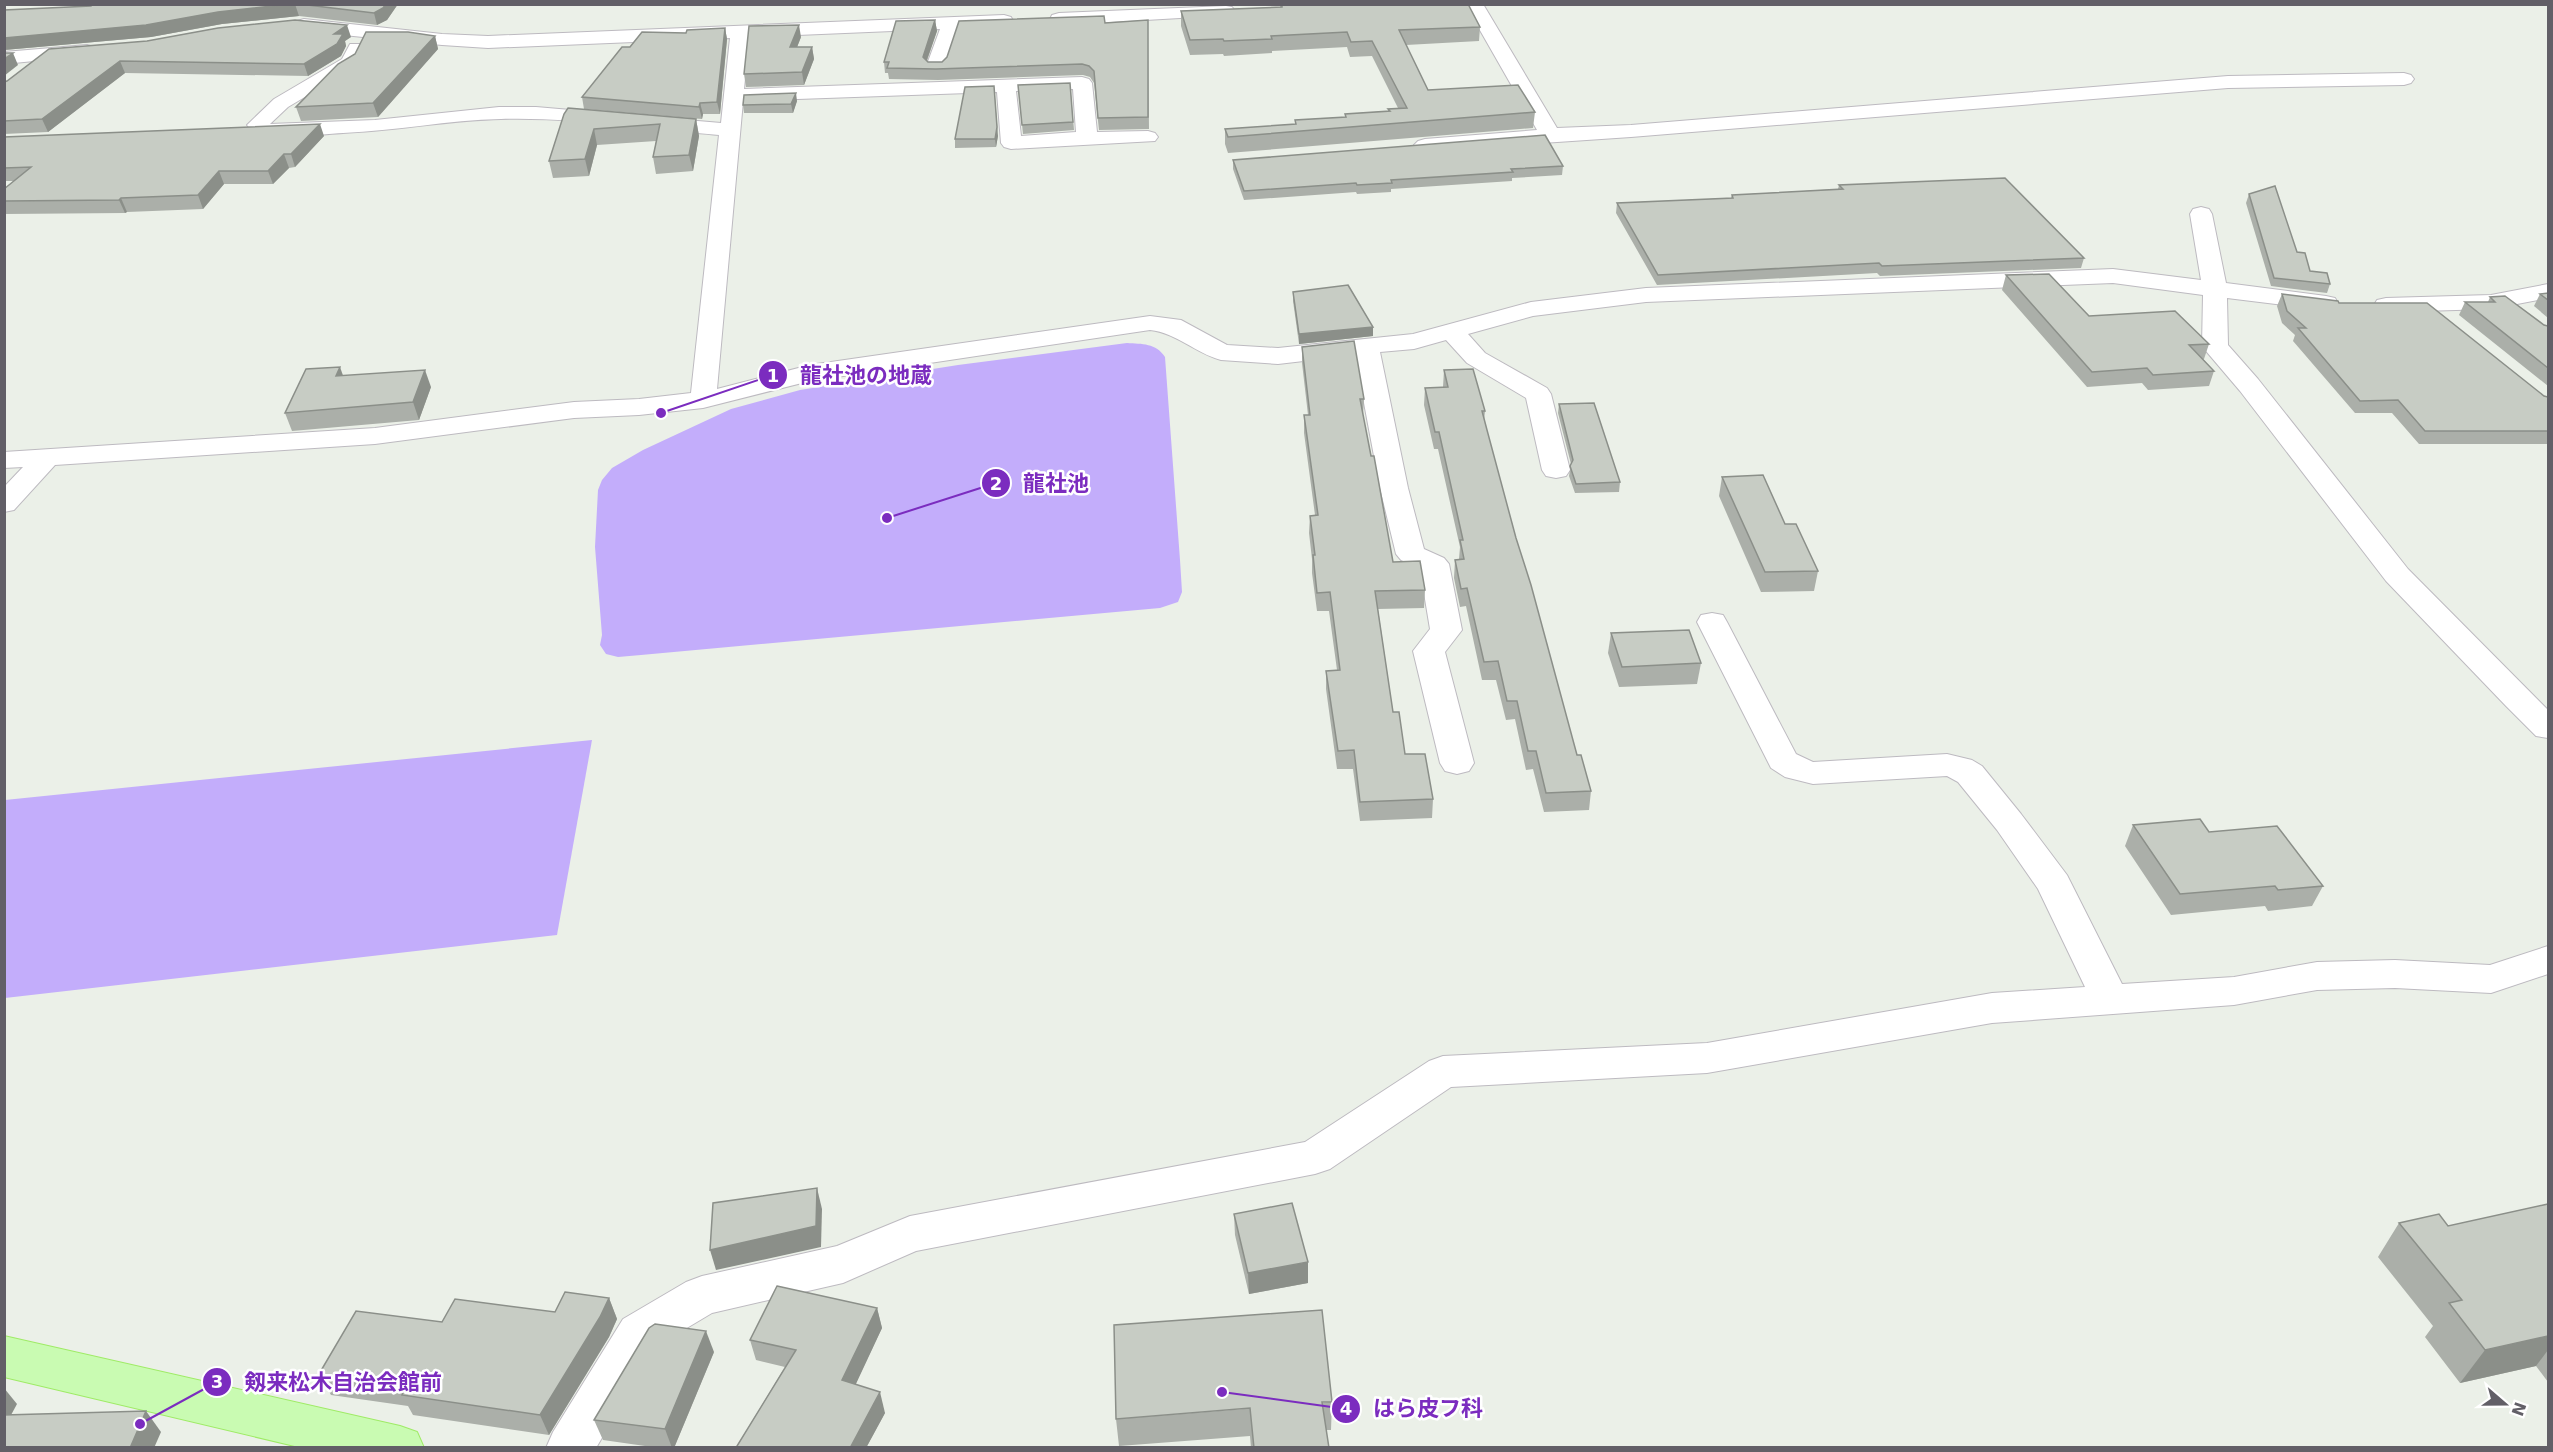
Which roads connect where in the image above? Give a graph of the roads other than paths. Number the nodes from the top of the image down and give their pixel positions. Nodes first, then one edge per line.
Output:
1 (1474, 4) edge
2 (1247, 10) edge
3 (1045, 19) edge
4 (1022, 20) edge
5 (951, 23) junction
6 (288, 26) edge
7 (367, 31) junction
8 (740, 32) junction
9 (108, 49) edge
10 (47, 55) junction
11 (4, 58) edge
12 (936, 67) edge
13 (22, 75) edge
14 (2404, 79) dead end
15 (1006, 86) junction
16 (733, 95) junction
17 (268, 130) junction
18 (730, 130) junction
19 (234, 132) edge
20 (1550, 135) junction
21 (1148, 137) dead end
22 (1087, 138) junction
23 (1407, 146) edge
24 (2200, 214) dead end
25 (2215, 290) junction
26 (2548, 291) edge
27 (2506, 298) junction
28 (2429, 306) junction
29 (2531, 318) edge
30 (2457, 328) edge
31 (1451, 331) junction
32 (1366, 346) junction
33 (703, 400) junction
34 (47, 458) junction
35 (4, 460) edge
36 (1556, 470) dead end
37 (4, 504) edge
38 (1712, 622) dead end
39 (2548, 728) edge
40 (1457, 763) dead end
41 (2548, 960) edge
42 (2111, 1000) junction
43 (4, 1356) edge
44 (400, 1448) edge
45 (570, 1448) edge

1 - 20 street
2 - 3 street
4 - 5 street
5 - 8 street
5 - 12 street
6 - 7 street
7 - 8 street
7 - 17 street
8 - 16 street
9 - 10 street
10 - 11 street
10 - 13 street
14 - 20 street
15 - 16 street
15 - 22 street
15 - 22 street
16 - 18 street
17 - 18 street
17 - 19 street
18 - 33 street
20 - 23 street
21 - 22 street
24 - 25 street
25 - 28 street
25 - 31 street
25 - 39 street
26 - 27 street
27 - 28 street
27 - 29 street
28 - 30 street
31 - 32 street
31 - 36 street
32 - 33 street
32 - 40 street
33 - 34 street
34 - 35 street
34 - 37 street
38 - 42 street
41 - 42 street
42 - 45 street
43 - 44 main road

